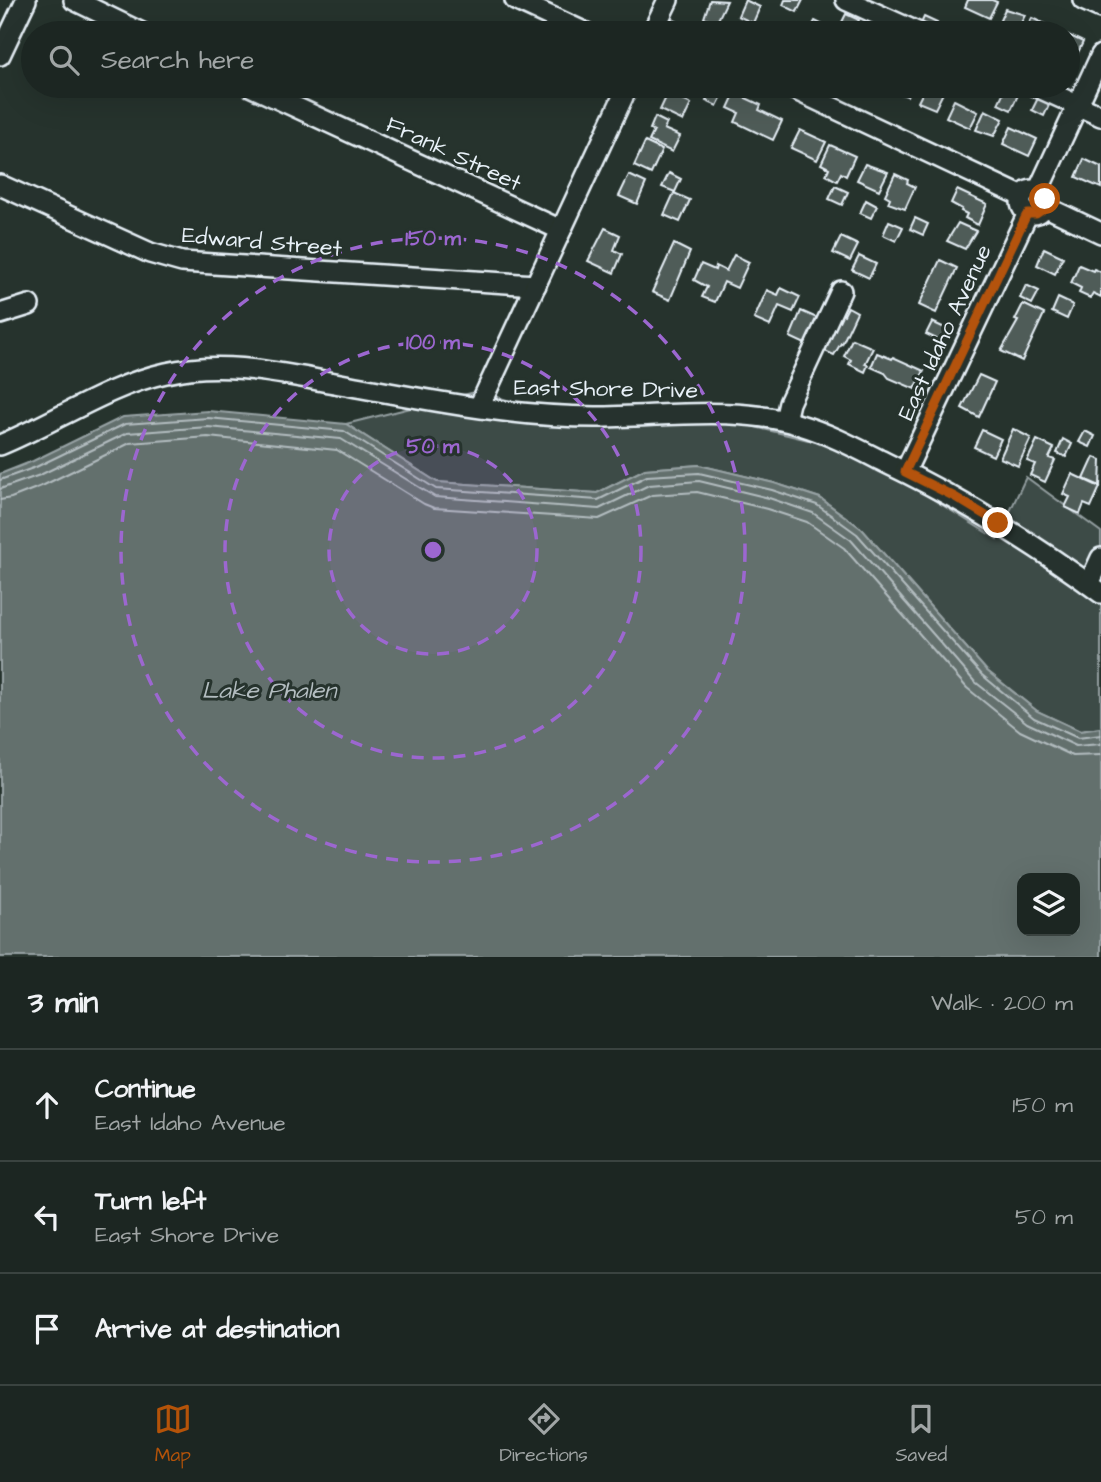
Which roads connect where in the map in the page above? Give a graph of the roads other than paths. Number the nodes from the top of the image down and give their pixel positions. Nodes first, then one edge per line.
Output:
1 (26, 0) edge
2 (74, 0) edge
3 (515, 0) edge
4 (668, 0) edge
5 (846, 0) edge
6 (1083, 0) edge
7 (1101, 8) edge
8 (117, 21) edge
9 (560, 21) edge
10 (659, 21) edge
11 (892, 21) edge
12 (0, 55) edge
13 (1101, 55) edge
14 (276, 98) edge
15 (622, 98) edge
16 (813, 98) edge
17 (1062, 98) edge
18 (1078, 105) junction
19 (1101, 117) edge
20 (0, 185) edge
21 (1033, 202) junction
22 (561, 230) junction
23 (1101, 233) edge
24 (536, 285) junction
25 (841, 291) dead end
26 (29, 305) dead end
27 (0, 314) edge
28 (479, 407) junction
29 (785, 420) junction
30 (0, 445) edge
31 (905, 472) junction
32 (1101, 558) edge
33 (1095, 588) edge

1 - 12 street
2 - 8 street
3 - 9 street
4 - 10 street
5 - 11 street
6 - 7 street
13 - 18 street, East Idaho Avenue
14 - 22 street, Frank Street
15 - 22 street
16 - 21 street
17 - 18 street
18 - 19 street
18 - 21 street, East Idaho Avenue
20 - 24 street, Edward Street
21 - 23 street
21 - 31 street, East Idaho Avenue
22 - 24 street
24 - 28 street
25 - 29 street
26 - 27 street
28 - 29 street, East Shore Drive
28 - 30 street, East Shore Drive
29 - 31 street, East Shore Drive
31 - 33 street, East Shore Drive
32 - 33 street

